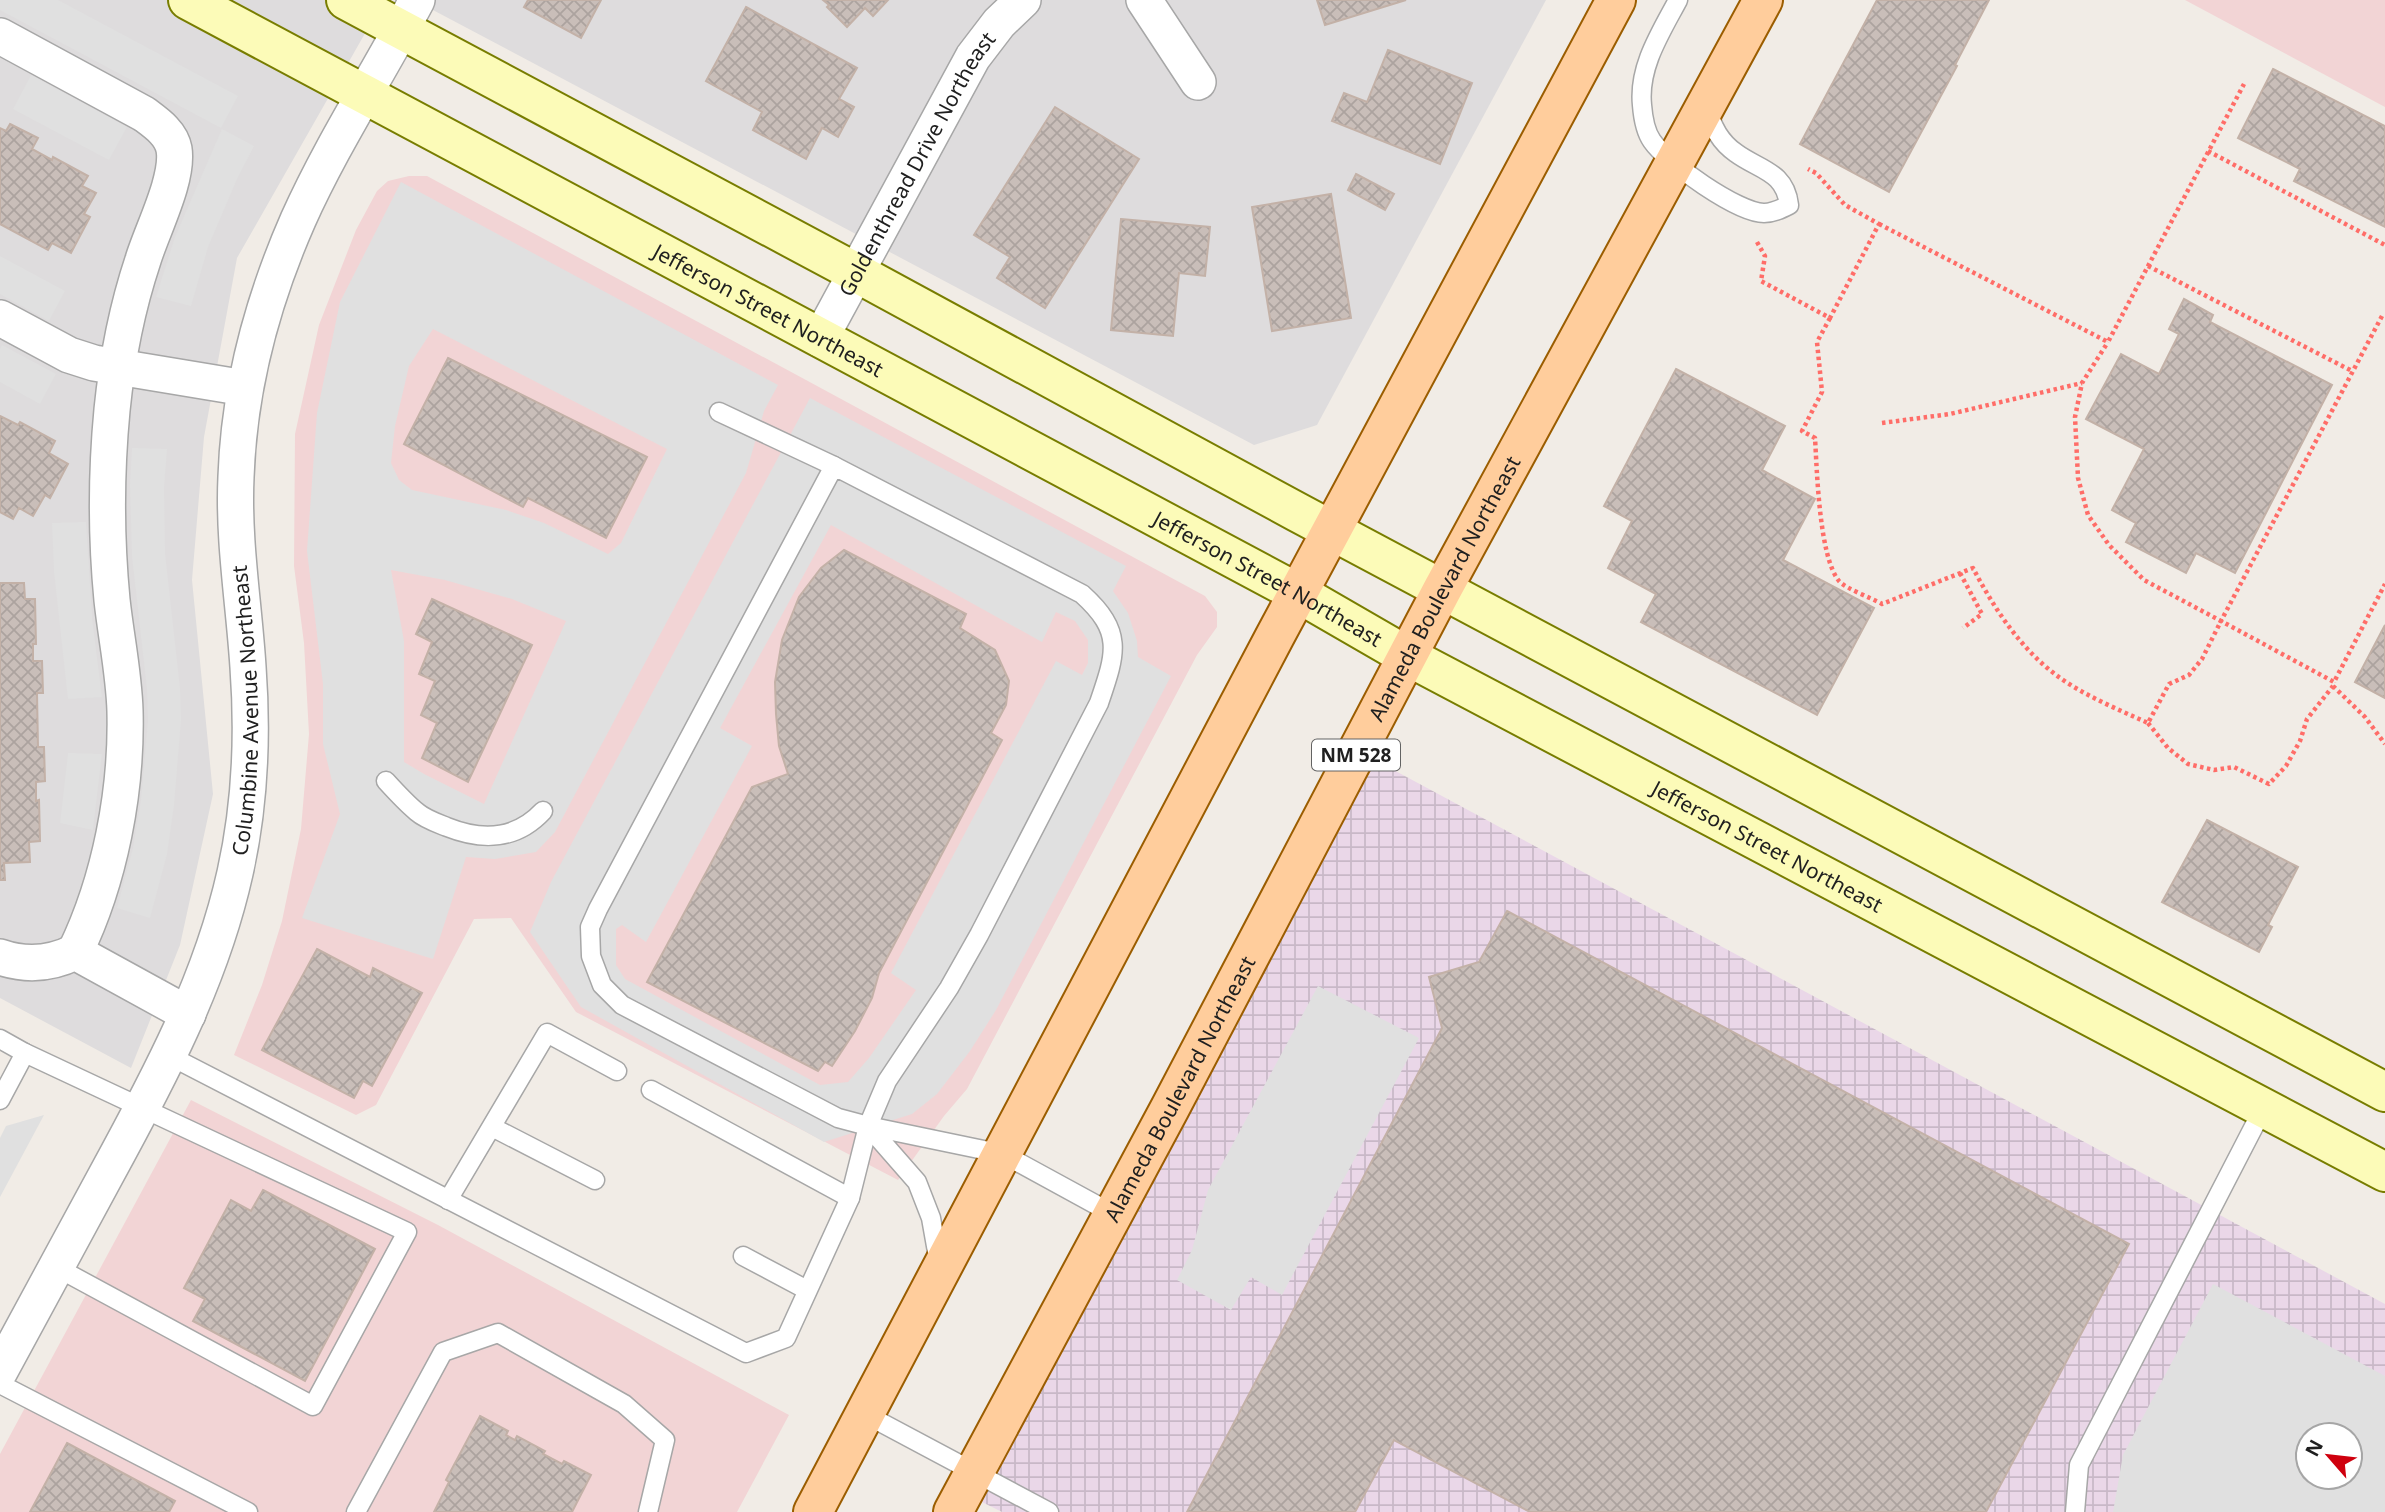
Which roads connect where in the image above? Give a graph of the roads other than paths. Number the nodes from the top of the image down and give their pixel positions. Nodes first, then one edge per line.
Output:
1 (188, 0) edge
2 (346, 0) edge
3 (1023, 0) edge
4 (1144, 0) edge
5 (1616, 0) edge
6 (1678, 0) edge
7 (1762, 0) edge
8 (409, 15) edge
9 (0, 36) edge
10 (1198, 82) dead end
11 (363, 93) junction
12 (1706, 105) junction
13 (1674, 164) junction
14 (855, 272) junction
15 (0, 318) edge
16 (820, 339) junction
17 (118, 369) junction
18 (245, 388) junction
19 (719, 412) dead end
20 (834, 466) junction
21 (1331, 531) junction
22 (1442, 590) junction
23 (1298, 593) junction
24 (1407, 656) junction
25 (386, 781) dead end
26 (543, 811) dead end
27 (75, 952) junction
28 (0, 957) edge
29 (188, 1014) junction
30 (0, 1039) edge
31 (25, 1053) junction
32 (168, 1055) junction
33 (617, 1071) dead end
34 (651, 1090) dead end
35 (2385, 1092) edge
36 (0, 1100) edge
37 (2264, 1107) junction
38 (143, 1108) junction
39 (867, 1126) junction
40 (492, 1127) junction
41 (1003, 1154) junction
42 (2385, 1172) edge
43 (595, 1180) dead end
44 (850, 1198) junction
45 (448, 1200) junction
46 (1113, 1214) junction
47 (743, 1256) dead end
48 (56, 1267) junction
49 (941, 1270) junction
50 (807, 1290) junction
51 (0, 1371) edge
52 (0, 1384) edge
53 (865, 1413) junction
54 (974, 1473) junction
55 (248, 1512) edge
56 (356, 1512) edge
57 (648, 1512) edge
58 (813, 1512) edge
59 (953, 1512) edge
60 (1049, 1512) edge
61 (2075, 1512) edge

1 - 11 main road, Jefferson Street Northeast
2 - 8 main road
3 - 14 street, Goldenthread Drive Northeast
4 - 10 street
5 - 21 main road
6 - 13 lane
7 - 12 main road, Alameda Boulevard Northeast / NM 528
8 - 11 street, Columbine Avenue Northeast
8 - 14 main road
9 - 17 street
11 - 16 main road, Jefferson Street Northeast
11 - 18 street, Columbine Avenue Northeast
12 - 13 main road, Alameda Boulevard Northeast / NM 528
12 - 13 lane
13 - 22 main road, Alameda Boulevard Northeast / NM 528
14 - 16 street, Goldenthread Drive Northeast
14 - 21 main road
15 - 17 street
16 - 23 main road, Jefferson Street Northeast
17 - 18 street
17 - 27 street
18 - 29 street, Columbine Avenue Northeast
19 - 20 lane
20 - 39 lane
20 - 39 lane
21 - 22 main road
21 - 23 main road
22 - 24 main road, Alameda Boulevard Northeast / NM 528
22 - 35 main road
23 - 24 main road, Jefferson Street Northeast
23 - 41 main road
24 - 37 main road, Jefferson Street Northeast
24 - 46 main road, Alameda Boulevard Northeast / NM 528
25 - 26 lane
27 - 28 street
27 - 29 street
29 - 32 street, Columbine Avenue Northeast
30 - 31 lane
31 - 36 lane
31 - 38 lane
32 - 38 street, Columbine Avenue Northeast
32 - 45 lane
33 - 40 lane
34 - 44 lane
37 - 42 main road, Jefferson Street Northeast
37 - 61 lane
38 - 48 street, Columbine Avenue Northeast
38 - 48 lane
39 - 41 lane
39 - 44 lane
39 - 49 lane
40 - 43 lane
40 - 45 lane
41 - 46 lane
41 - 49 main road
44 - 50 lane
45 - 50 lane
46 - 54 main road, Alameda Boulevard Northeast / NM 528
47 - 50 lane
48 - 51 street, Columbine Avenue Northeast
49 - 53 main road
52 - 55 lane
53 - 54 lane
53 - 58 main road
54 - 59 main road, Alameda Boulevard Northeast / NM 528
54 - 60 lane
56 - 57 lane

